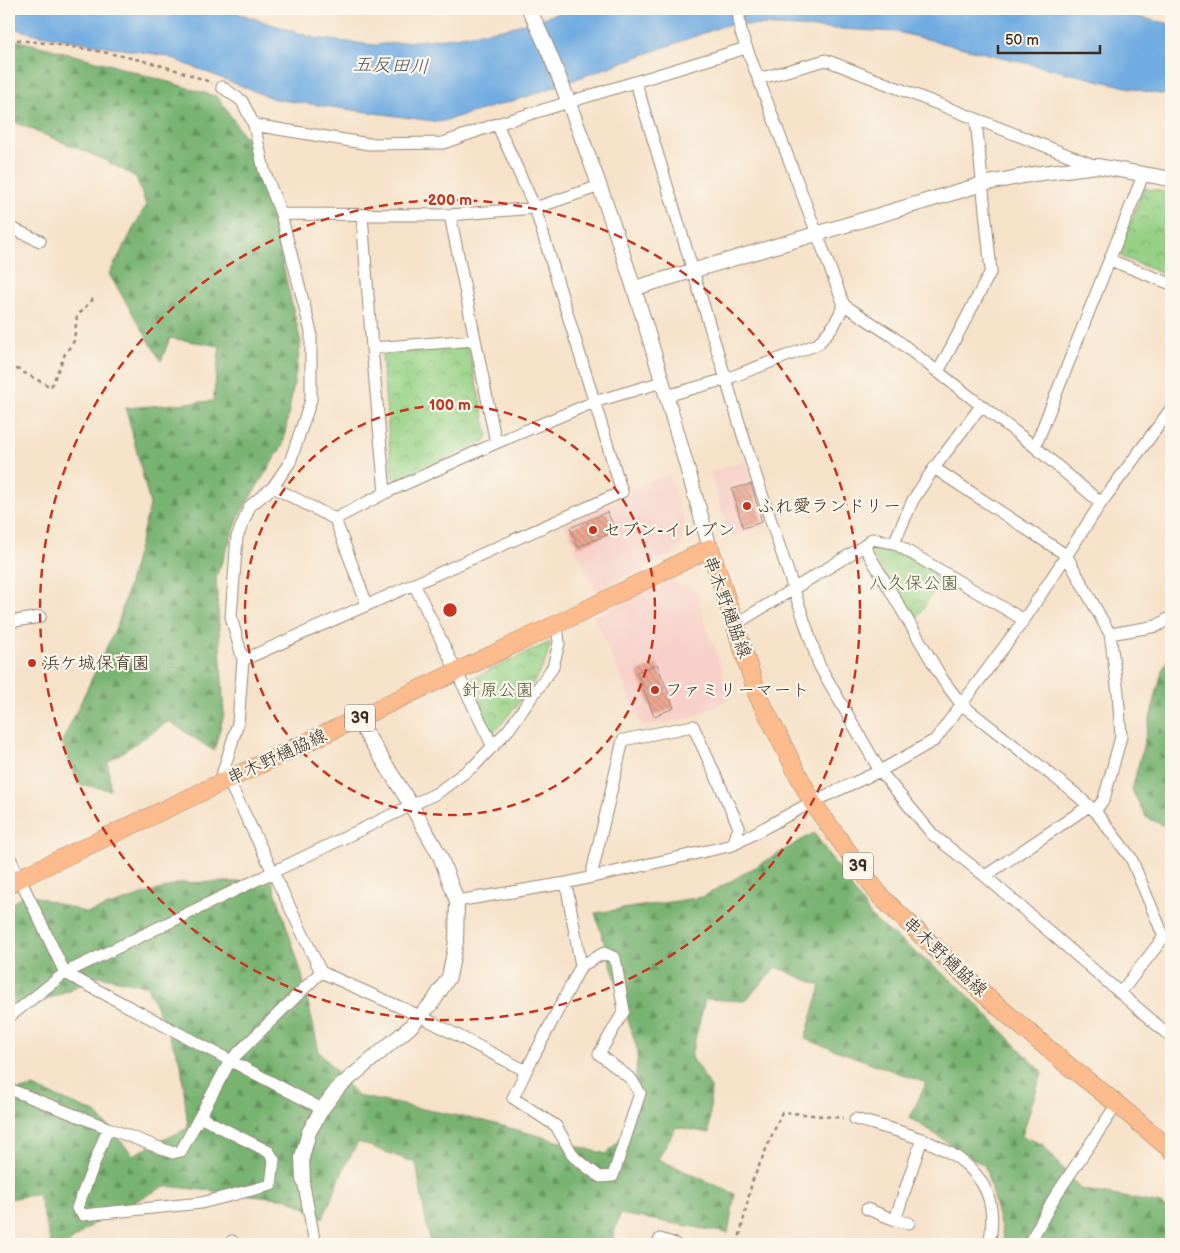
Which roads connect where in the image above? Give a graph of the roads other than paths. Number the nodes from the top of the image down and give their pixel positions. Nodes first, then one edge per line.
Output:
1 (528, 9) edge
2 (738, 9) edge
3 (746, 48) junction
4 (758, 79) junction
5 (636, 83) junction
6 (222, 87) road end
7 (567, 96) junction
8 (976, 120) junction
9 (497, 124) junction
10 (254, 125) junction
11 (1097, 166) junction
12 (1144, 173) junction
13 (1171, 179) edge
14 (983, 184) junction
15 (600, 186) junction
16 (535, 208) junction
17 (281, 214) junction
18 (362, 215) junction
19 (450, 215) junction
20 (9, 227) edge
21 (816, 234) junction
22 (40, 241) dead end
23 (1110, 260) junction
24 (693, 271) junction
25 (1171, 284) edge
26 (635, 288) junction
27 (844, 305) junction
28 (476, 340) junction
29 (372, 348) junction
30 (938, 372) junction
31 (726, 380) junction
32 (662, 382) junction
33 (666, 396) junction
34 (594, 402) junction
35 (981, 406) junction
36 (1171, 409) edge
37 (496, 443) junction
38 (1035, 447) junction
39 (934, 468) junction
40 (273, 487) junction
41 (385, 493) junction
42 (1100, 503) junction
43 (335, 518) junction
44 (894, 543) junction
45 (864, 546) junction
46 (710, 548) junction
47 (1066, 555) junction
48 (414, 584) junction
49 (795, 588) junction
50 (367, 605) junction
51 (40, 617) dead end
52 (1171, 617) edge
53 (1024, 620) junction
54 (9, 622) edge
55 (558, 624) junction
56 (734, 625) junction
57 (1110, 634) junction
58 (243, 660) junction
59 (457, 672) junction
60 (961, 704) junction
61 (357, 719) junction
62 (493, 747) junction
63 (880, 772) junction
64 (223, 782) junction
65 (812, 802) junction
66 (411, 805) junction
67 (1092, 809) junction
68 (733, 845) junction
69 (9, 856) edge
70 (273, 872) junction
71 (985, 876) junction
72 (591, 877) junction
73 (14, 882) edge
74 (566, 883) junction
75 (457, 901) junction
76 (1168, 936) edge
77 (581, 966) junction
78 (321, 972) junction
79 (65, 973) junction
80 (1120, 993) junction
81 (420, 1016) junction
82 (9, 1017) edge
83 (1171, 1037) edge
84 (230, 1061) junction
85 (526, 1071) junction
86 (9, 1089) edge
87 (1117, 1104) junction
88 (322, 1109) junction
89 (200, 1117) junction
90 (855, 1119) road end
91 (108, 1128) junction
92 (922, 1139) junction
93 (1171, 1150) edge
94 (303, 1180) joint
95 (867, 1209) dead end
96 (895, 1220) junction
97 (909, 1223) dead end
98 (316, 1244) edge
99 (658, 1244) edge
100 (675, 1244) edge
101 (989, 1244) edge
102 (1029, 1244) edge

1 - 7 street
2 - 3 street
3 - 4 street
3 - 5 street
4 - 8 street
4 - 21 street
5 - 7 street
5 - 24 street
6 - 10 street
7 - 9 street
7 - 15 street
8 - 11 street
8 - 14 street
9 - 10 street
9 - 16 street
10 - 17 street
11 - 12 street
11 - 14 street
12 - 13 street
12 - 23 street
14 - 21 street
14 - 30 street
15 - 16 street
15 - 26 street
16 - 19 street
16 - 34 street
17 - 18 street
17 - 40 street
18 - 19 street
18 - 29 street
19 - 28 street
20 - 22 street
21 - 24 street
21 - 27 street
23 - 25 street
23 - 38 street
24 - 26 street
24 - 31 street
26 - 32 street
27 - 30 street
27 - 31 street
28 - 29 street
28 - 37 street
29 - 41 street
30 - 35 street
31 - 33 street
31 - 49 street
32 - 33 street
32 - 34 street
33 - 46 street
34 - 37 street
34 - 48 street
35 - 38 street
35 - 39 street
36 - 42 street
37 - 41 street
38 - 42 street
39 - 44 street
39 - 47 street
40 - 43 street
40 - 58 street
41 - 43 street
42 - 47 street
43 - 50 street
44 - 45 street
44 - 53 street
45 - 49 street
45 - 60 street
46 - 55 main road, 串木野樋脇線 / 39
46 - 56 main road, 串木野樋脇線 / 39
47 - 53 street
47 - 57 street
48 - 50 street
48 - 59 street
49 - 56 street
49 - 63 street
50 - 58 street
51 - 54 street
52 - 57 street
53 - 60 street
55 - 59 main road, 串木野樋脇線 / 39
55 - 62 street
56 - 65 main road, 串木野樋脇線 / 39
57 - 67 street
58 - 64 street
59 - 61 main road, 串木野樋脇線 / 39
59 - 62 street
60 - 63 street
60 - 67 street
61 - 64 main road, 串木野樋脇線 / 39
61 - 66 street
62 - 66 street
63 - 65 street
63 - 71 street
64 - 70 street
64 - 73 main road, 串木野樋脇線 / 39
65 - 68 street
65 - 87 main road, 串木野樋脇線 / 39
66 - 70 street
66 - 75 street
67 - 71 street
67 - 76 street
68 - 72 street
68 - 72 street
69 - 73 street
70 - 78 street
70 - 79 street
71 - 80 street
72 - 74 street
73 - 79 street
74 - 75 street
74 - 77 street
75 - 81 street
76 - 80 street
77 - 85 street
77 - 85 street
78 - 81 street
78 - 84 street
79 - 82 street
79 - 84 street
80 - 83 street
81 - 85 street
81 - 88 street
84 - 88 street
84 - 89 street
86 - 91 street
87 - 93 main road, 串木野樋脇線 / 39
87 - 102 street
88 - 94 street
89 - 91 street
89 - 91 street
90 - 92 street
92 - 96 street
92 - 101 street
94 - 98 street
95 - 96 street
96 - 97 street
99 - 100 street

